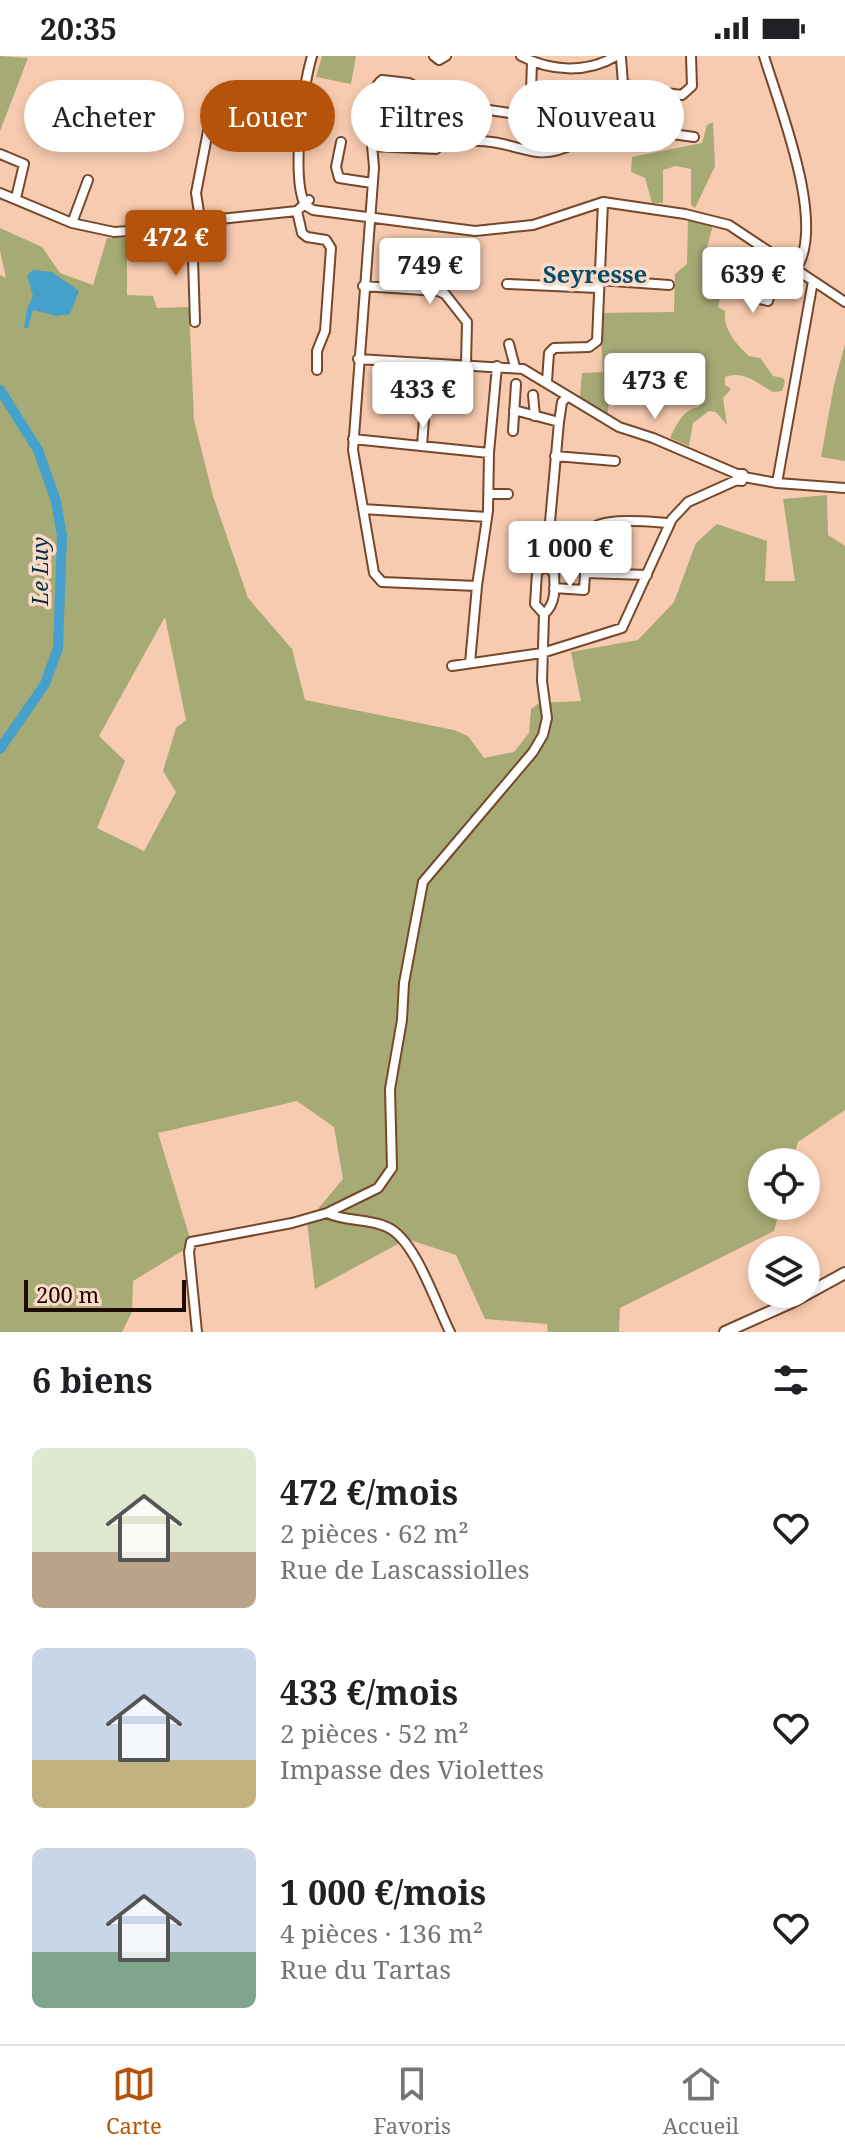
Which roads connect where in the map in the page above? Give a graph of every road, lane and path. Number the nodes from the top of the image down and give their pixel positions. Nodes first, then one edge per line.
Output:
1 (312, 56) edge
2 (434, 56) edge
3 (446, 56) edge
4 (521, 56) edge
5 (691, 56) edge
6 (764, 56) edge
7 (619, 57) edge
8 (532, 62) junction
9 (531, 80) edge
10 (622, 80) edge
11 (684, 94) edge
12 (684, 136) edge
13 (694, 137) dead end
14 (341, 142) dead end
15 (372, 146) joint
16 (204, 152) edge
17 (372, 152) edge
18 (0, 154) edge
19 (88, 180) dead end
20 (372, 183) junction
21 (0, 193) edge
22 (16, 198) junction
23 (603, 202) junction
24 (304, 205) junction
25 (369, 216) junction
26 (72, 223) junction
27 (196, 226) junction
28 (770, 253) junction
29 (781, 259) junction
30 (796, 269) junction
31 (813, 281) junction
32 (507, 284) dead end
33 (599, 284) junction
34 (669, 285) dead end
35 (363, 286) junction
36 (845, 302) edge
37 (195, 322) dead end
38 (509, 344) dead end
39 (358, 359) junction
40 (427, 363) junction
41 (466, 364) junction
42 (497, 366) junction
43 (515, 367) junction
44 (317, 370) dead end
45 (547, 381) junction
46 (516, 384) dead end
47 (425, 391) dead end
48 (533, 395) dead end
49 (567, 397) junction
50 (514, 410) junction
51 (535, 416) junction
52 (424, 419) dead end
53 (559, 422) junction
54 (513, 431) dead end
55 (353, 439) junction
56 (422, 446) junction
57 (489, 453) junction
58 (555, 456) junction
59 (615, 461) dead end
60 (740, 477) junction
61 (777, 483) junction
62 (845, 488) edge
63 (489, 494) junction
64 (508, 494) dead end
65 (363, 509) junction
66 (487, 517) junction
67 (669, 523) junction
68 (546, 566) junction
69 (585, 573) junction
70 (647, 575) junction
71 (477, 586) junction
72 (554, 588) junction
73 (544, 614) junction
74 (542, 653) junction
75 (470, 663) junction
76 (452, 666) dead end
77 (327, 1213) junction
78 (845, 1273) edge
79 (197, 1332) edge
80 (450, 1332) edge
81 (725, 1332) edge

1 - 24 street
2 - 3 street
4 - 8 street
5 - 11 street
6 - 30 street
7 - 8 street
7 - 10 street
8 - 9 street
12 - 13 street
14 - 20 street
15 - 15 street
16 - 27 street
17 - 20 street
18 - 22 street
19 - 26 street
20 - 25 street
21 - 22 street
22 - 26 street
23 - 25 street
23 - 28 street
23 - 33 street
24 - 25 street
24 - 27 street
24 - 44 street
25 - 35 street
26 - 27 street
27 - 37 street
28 - 29 street
28 - 29 street
29 - 30 street
30 - 31 street
31 - 36 street
31 - 61 street
32 - 33 street
33 - 34 street
33 - 45 street
35 - 39 street
35 - 41 street
38 - 43 street
39 - 40 street
39 - 55 street
40 - 41 street
40 - 47 street
41 - 42 street
42 - 43 street
42 - 57 street
43 - 45 street
45 - 49 street
46 - 50 street
48 - 51 street
49 - 53 street
49 - 60 street
50 - 51 street
50 - 54 street
51 - 53 street
52 - 56 street
53 - 58 street
55 - 56 street
55 - 65 street
56 - 57 street
57 - 63 street
58 - 59 street
58 - 68 street
60 - 61 street
60 - 67 street
61 - 62 street
63 - 64 street
63 - 66 street
65 - 66 street
65 - 71 street
66 - 71 street
67 - 69 street
67 - 70 street
68 - 72 street
68 - 73 street
69 - 70 street
69 - 72 street
70 - 74 street
71 - 75 street
72 - 73 street
73 - 74 street
74 - 75 street
74 - 77 street
75 - 76 street
77 - 79 street
77 - 80 street
78 - 81 main road

